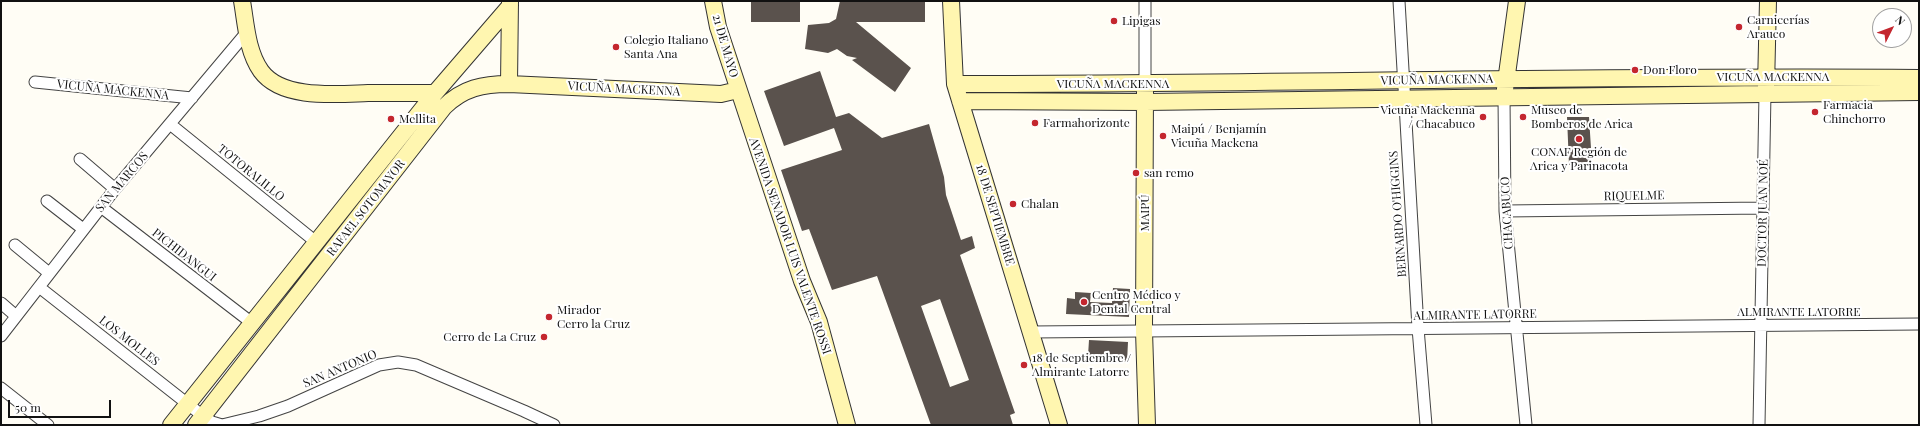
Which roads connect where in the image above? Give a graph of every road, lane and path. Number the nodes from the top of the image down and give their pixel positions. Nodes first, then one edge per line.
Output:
1 (242, 1) edge
2 (713, 1) edge
3 (951, 1) edge
4 (1145, 1) edge
5 (1398, 1) edge
6 (1517, 1) edge
7 (1768, 1) edge
8 (510, 4) edge
9 (247, 32) junction
10 (1919, 78) edge
11 (1506, 79) junction
12 (1403, 80) junction
13 (35, 82) dead end
14 (509, 84) junction
15 (955, 84) junction
16 (1145, 84) junction
17 (1766, 85) junction
18 (738, 90) junction
19 (1919, 92) edge
20 (435, 93) junction
21 (1504, 96) junction
22 (192, 98) junction
23 (1403, 98) junction
24 (960, 101) junction
25 (1145, 102) junction
26 (438, 116) junction
27 (170, 124) junction
28 (80, 159) dead end
29 (115, 189) junction
30 (47, 201) dead end
31 (101, 207) junction
32 (1763, 208) junction
33 (1505, 210) junction
34 (83, 229) junction
35 (316, 242) junction
36 (15, 245) dead end
37 (49, 273) junction
38 (39, 287) junction
39 (1, 303) edge
40 (16, 316) junction
41 (252, 323) junction
42 (1919, 324) edge
43 (1761, 325) junction
44 (1516, 327) junction
45 (1418, 328) junction
46 (1144, 331) junction
47 (1032, 332) junction
48 (1, 336) edge
49 (1, 388) edge
50 (187, 403) junction
51 (199, 420) edge
52 (48, 425) edge
53 (171, 425) edge
54 (554, 425) edge
55 (847, 425) edge
56 (1059, 425) edge
57 (1147, 425) edge
58 (1426, 425) edge
59 (1526, 425) edge
60 (1759, 425) edge

1 - 9 main road
2 - 18 main road, 21 DE MAYO
3 - 15 main road, 18 DE SEPTIEMBRE
4 - 16 street, MAIPÚ
5 - 12 street, BERNARDO O'HIGGINS
6 - 11 main road, CHACABUCO
7 - 17 main road, DOCTOR JUAN NOÉ
8 - 14 main road, RAFAEL SOTOMAYOR
8 - 20 main road, RAFAEL SOTOMAYOR
9 - 20 main road
9 - 22 street, SAN MARCOS
10 - 17 main road, VICUÑA MACKENNA
11 - 12 main road, VICUÑA MACKENNA
11 - 17 main road, VICUÑA MACKENNA
11 - 21 main road, CHACABUCO
12 - 16 main road, VICUÑA MACKENNA
12 - 23 street, BERNARDO O'HIGGINS
13 - 22 street, VICUÑA MACKENNA
14 - 18 main road, VICUÑA MACKENNA
14 - 26 main road, RAFAEL SOTOMAYOR
15 - 16 main road, VICUÑA MACKENNA
15 - 24 main road, 18 DE SEPTIEMBRE
16 - 25 main road, MAIPÚ
17 - 19 main road, VICUÑA MACKENNA
17 - 21 main road, VICUÑA MACKENNA
17 - 32 street, DOCTOR JUAN NOÉ
18 - 55 main road, AVENIDA SENADOR LUIS VALENTE ROSSI
20 - 26 main road
20 - 35 main road, RAFAEL SOTOMAYOR
21 - 23 main road, VICUÑA MACKENNA
21 - 33 street, CHACABUCO
22 - 27 street, SAN MARCOS
23 - 25 main road, VICUÑA MACKENNA
23 - 45 street, BERNARDO O'HIGGINS
24 - 25 main road, VICUÑA MACKENNA
24 - 47 main road, 18 DE SEPTIEMBRE
25 - 46 main road, MAIPÚ
26 - 51 main road, RAFAEL SOTOMAYOR
27 - 29 street, SAN MARCOS
27 - 35 street, TOTORALILLO
28 - 29 street
29 - 31 street, SAN MARCOS
30 - 34 street
31 - 34 street, SAN MARCOS
31 - 41 street, PICHIDANGUI
32 - 33 street, RIQUELME
32 - 43 street, DOCTOR JUAN NOÉ
33 - 44 street, CHACABUCO
34 - 37 street, SAN MARCOS
35 - 41 main road, RAFAEL SOTOMAYOR
36 - 37 street
37 - 38 street, SAN MARCOS
38 - 40 street, SAN MARCOS
38 - 50 street, LOS MOLLES
39 - 40 street
40 - 48 street, SAN MARCOS
41 - 50 main road, RAFAEL SOTOMAYOR
42 - 43 street, ALMIRANTE LATORRE
43 - 44 street, ALMIRANTE LATORRE
43 - 60 street, DOCTOR JUAN NOÉ
44 - 45 street, ALMIRANTE LATORRE
44 - 59 street, CHACABUCO
45 - 46 street, ALMIRANTE LATORRE
45 - 58 street, BERNARDO O'HIGGINS
46 - 47 street, ALMIRANTE LATORRE
46 - 57 main road, MAIPÚ
47 - 56 main road, 18 DE SEPTIEMBRE
49 - 52 street
50 - 51 street, LOS MOLLES
50 - 53 main road, RAFAEL SOTOMAYOR
51 - 54 street, SAN ANTONIO

